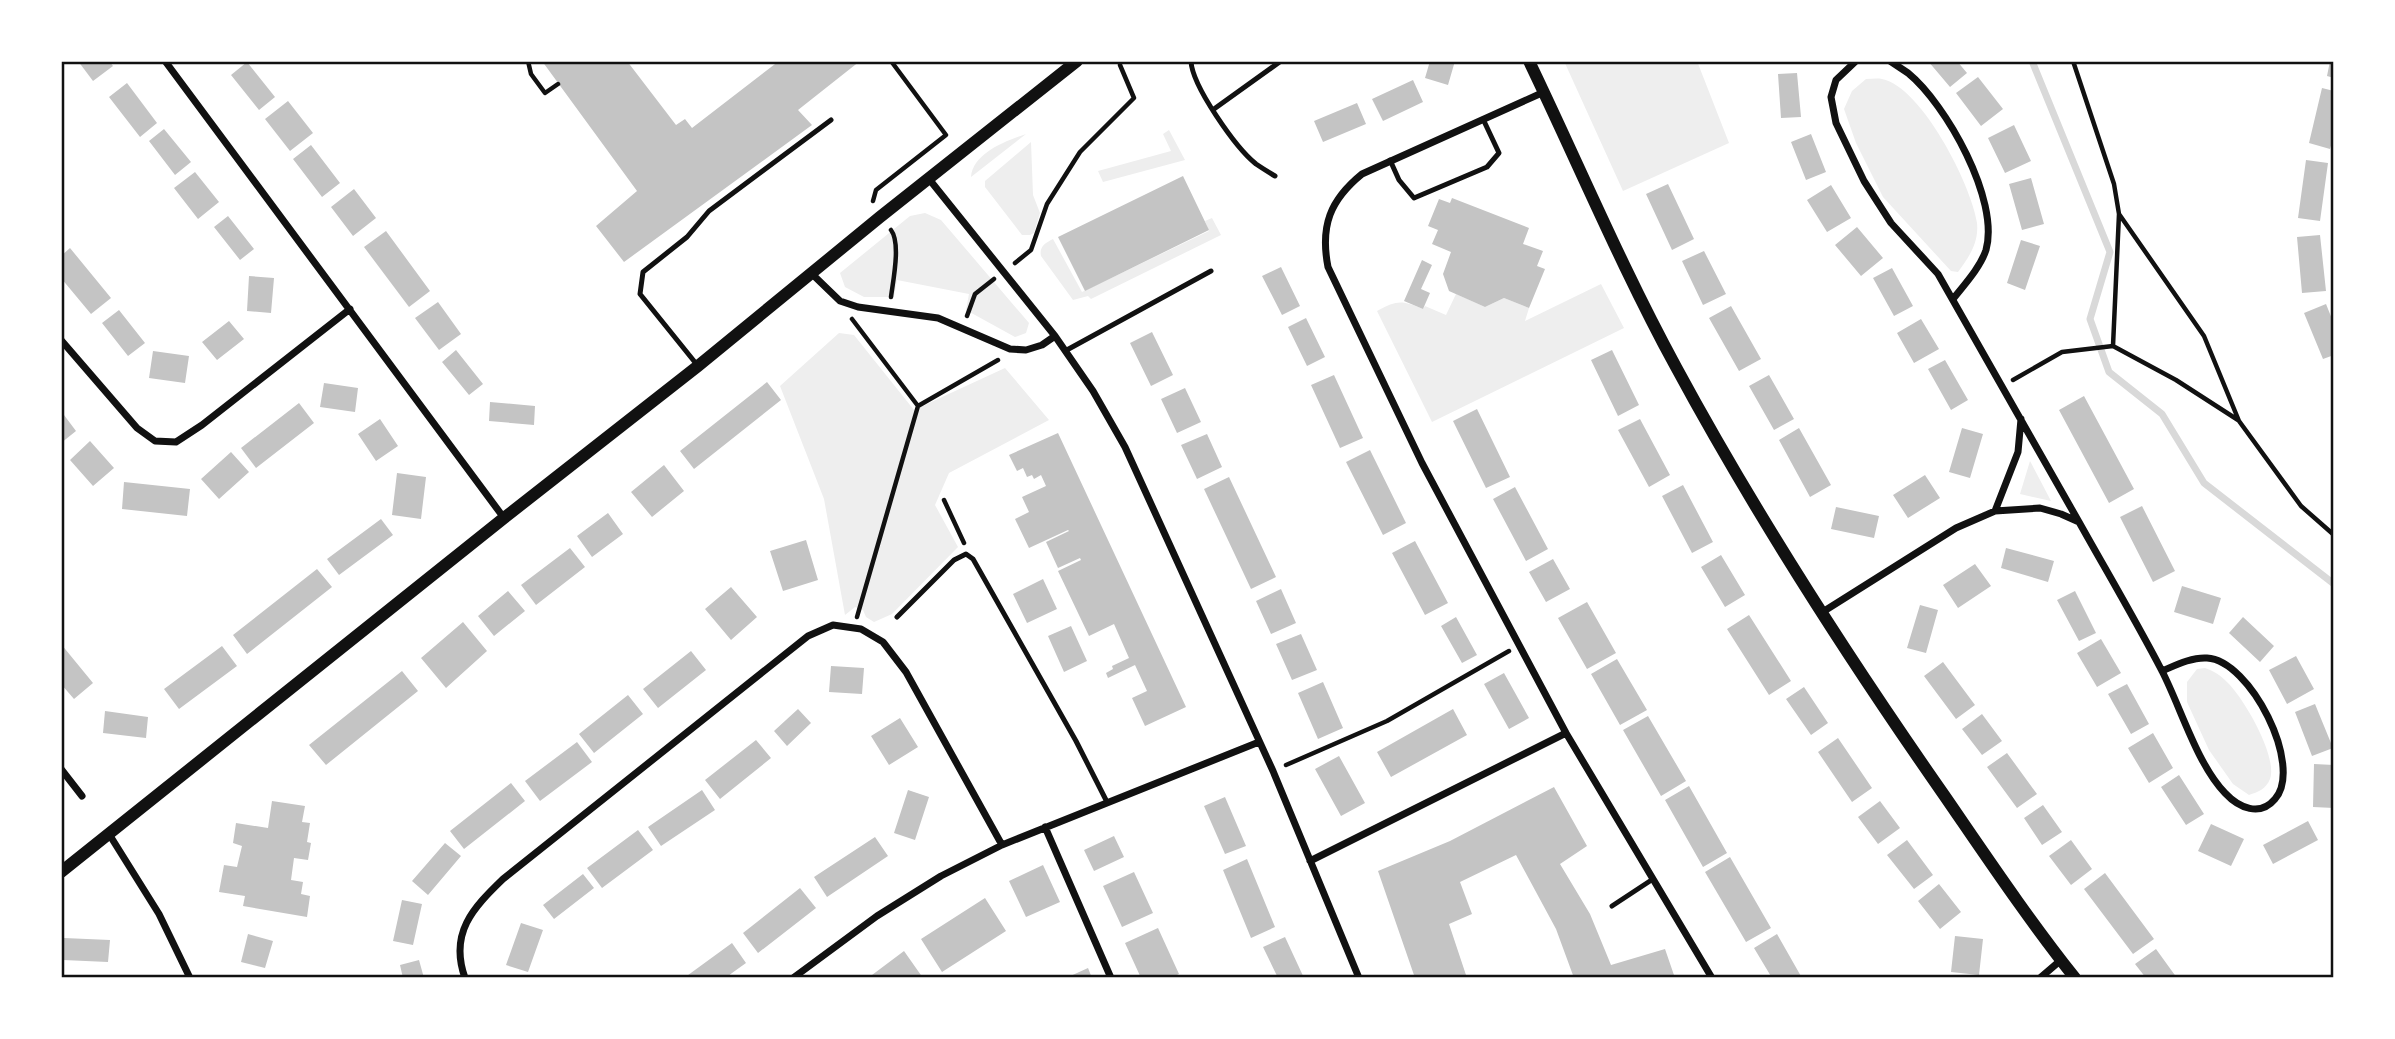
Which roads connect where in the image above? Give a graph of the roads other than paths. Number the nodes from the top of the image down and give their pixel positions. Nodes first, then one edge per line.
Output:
1 (165, 61) edge
2 (1077, 61) edge
3 (1192, 61) edge
4 (1281, 61) edge
5 (1530, 61) edge
6 (1856, 61) edge
7 (1890, 61) edge
8 (1544, 92) junction
9 (1214, 109) junction
10 (1483, 119) junction
11 (831, 120) dead end
12 (1390, 160) junction
13 (1275, 176) dead end
14 (929, 178) junction
15 (1210, 271) dead end
16 (811, 273) junction
17 (1953, 299) junction
18 (350, 309) junction
19 (1055, 336) junction
20 (61, 340) edge
21 (1065, 351) junction
22 (698, 366) junction
23 (2021, 419) junction
24 (1995, 511) junction
25 (504, 518) junction
26 (2079, 522) junction
27 (1820, 614) junction
28 (897, 617) dead end
29 (2162, 671) junction
30 (1566, 733) junction
31 (1259, 742) junction
32 (61, 769) edge
33 (82, 796) dead end
34 (1107, 802) junction
35 (1045, 827) junction
36 (109, 834) junction
37 (1002, 845) junction
38 (1310, 861) junction
39 (61, 872) edge
40 (1653, 879) junction
41 (1612, 906) dead end
42 (2061, 960) junction
43 (190, 978) edge
44 (465, 978) edge
45 (793, 978) edge
46 (1111, 978) edge
47 (1359, 978) edge
48 (1712, 978) edge
49 (2040, 978) edge
50 (2076, 978) edge

1 - 18 street
2 - 14 street
3 - 9 lane
4 - 9 lane
5 - 8 street
6 - 17 street
7 - 17 street
8 - 10 street
8 - 27 street
9 - 13 lane
10 - 12 street
10 - 12 lane
11 - 22 lane
12 - 30 street
14 - 16 street
14 - 19 street
15 - 21 lane
16 - 19 street
16 - 22 street
17 - 23 street
18 - 20 street
18 - 25 street
19 - 21 street
21 - 31 street
22 - 25 street
23 - 24 street
23 - 26 street
24 - 26 street
24 - 27 street
25 - 36 street
26 - 29 street
27 - 42 street
28 - 34 lane
29 - 29 street
30 - 38 street
30 - 40 street
31 - 34 street
31 - 38 street
32 - 33 street
34 - 35 street
35 - 37 street
35 - 46 street
36 - 39 street
36 - 43 street
37 - 44 street
37 - 45 street
38 - 47 street
40 - 41 lane
40 - 48 street
42 - 49 street
42 - 50 street

